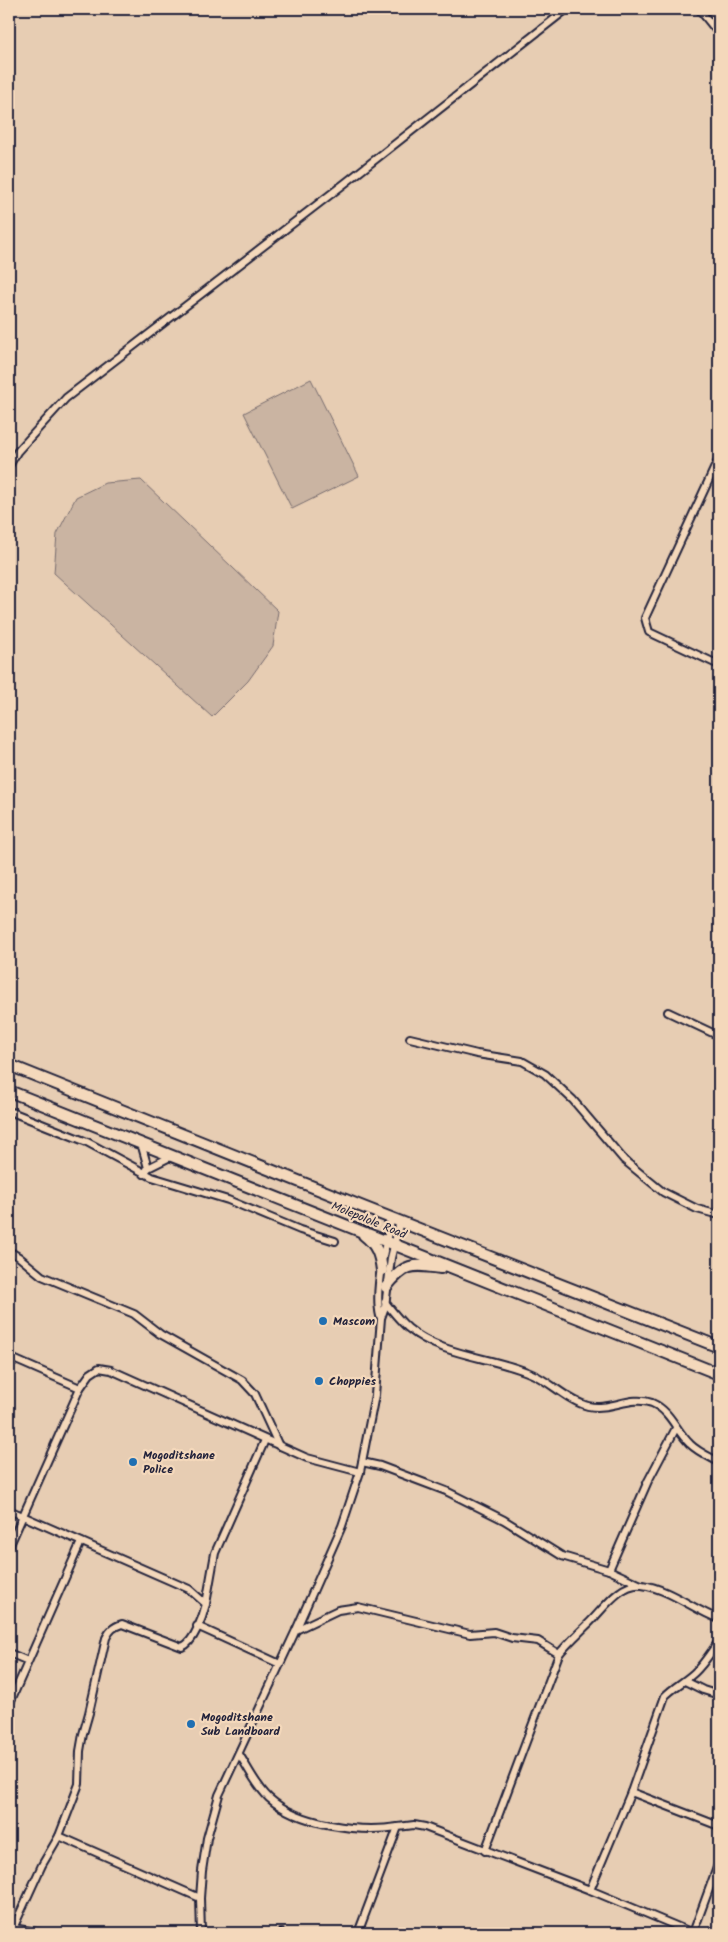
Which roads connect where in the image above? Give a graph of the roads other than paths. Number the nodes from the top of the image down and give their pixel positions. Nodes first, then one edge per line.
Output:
1 (568, 9) edge
2 (699, 9) edge
3 (719, 34) edge
4 (719, 458) edge
5 (9, 466) edge
6 (719, 664) edge
7 (668, 1012) dead end
8 (719, 1036) edge
9 (410, 1038) dead end
10 (9, 1065) edge
11 (9, 1091) edge
12 (9, 1110) edge
13 (141, 1143) junction
14 (172, 1156) junction
15 (146, 1171) junction
16 (719, 1215) edge
17 (396, 1220) junction
18 (358, 1230) junction
19 (336, 1241) dead end
20 (390, 1242) junction
21 (9, 1251) edge
22 (382, 1270) junction
23 (455, 1270) junction
24 (386, 1287) junction
25 (385, 1302) junction
26 (381, 1318) junction
27 (719, 1347) edge
28 (9, 1357) edge
29 (719, 1374) edge
30 (80, 1388) junction
31 (676, 1428) junction
32 (265, 1440) junction
33 (280, 1446) junction
34 (362, 1462) junction
35 (719, 1462) edge
36 (360, 1472) junction
37 (9, 1510) edge
38 (22, 1516) junction
39 (81, 1542) junction
40 (9, 1547) edge
41 (609, 1570) junction
42 (641, 1585) junction
43 (206, 1604) junction
44 (719, 1619) edge
45 (198, 1626) junction
46 (296, 1630) junction
47 (719, 1641) edge
48 (9, 1652) edge
49 (559, 1654) junction
50 (28, 1662) junction
51 (280, 1664) junction
52 (685, 1681) junction
53 (719, 1695) edge
54 (9, 1705) edge
55 (239, 1754) junction
56 (630, 1792) junction
57 (719, 1826) edge
58 (398, 1827) junction
59 (59, 1836) junction
60 (485, 1851) junction
61 (719, 1862) edge
62 (590, 1890) junction
63 (200, 1898) junction
64 (12, 1931) edge
65 (42, 1933) edge
66 (201, 1933) edge
67 (358, 1933) edge
68 (693, 1933) edge

1 - 5 street
2 - 3 street
4 - 6 street
7 - 8 street
9 - 16 street
10 - 17 main road, Molepolole Road
11 - 13 main road, Molepolole Road
12 - 15 street
13 - 14 main road, Molepolole Road
13 - 15 street
14 - 15 street
14 - 18 main road, Molepolole Road
15 - 19 street
17 - 20 street
17 - 27 main road, Molepolole Road
18 - 20 main road, Molepolole Road
18 - 22 main road
20 - 22 street
20 - 23 main road, Molepolole Road
20 - 24 street
21 - 33 street
22 - 26 street
23 - 24 main road
23 - 29 main road, Molepolole Road
24 - 25 street
25 - 26 street
25 - 31 street
26 - 34 street
28 - 30 street
30 - 32 street
30 - 38 street
31 - 35 street
31 - 41 street
32 - 33 street
32 - 43 street
33 - 36 street
34 - 36 street
34 - 41 street
36 - 46 street
37 - 38 street
38 - 39 street
38 - 40 street
39 - 43 street
39 - 50 street
41 - 42 street
42 - 44 street
42 - 49 street
43 - 45 street
45 - 51 street
45 - 59 street
46 - 49 street
46 - 51 street
47 - 52 street
48 - 50 street
49 - 60 street
50 - 54 street
51 - 55 street
52 - 53 street
52 - 56 street
55 - 58 street
55 - 63 street
56 - 57 street
56 - 62 street
58 - 60 street
58 - 67 street
59 - 63 street
59 - 64 street
60 - 62 street
61 - 68 street
62 - 68 street
63 - 66 street
64 - 65 street

